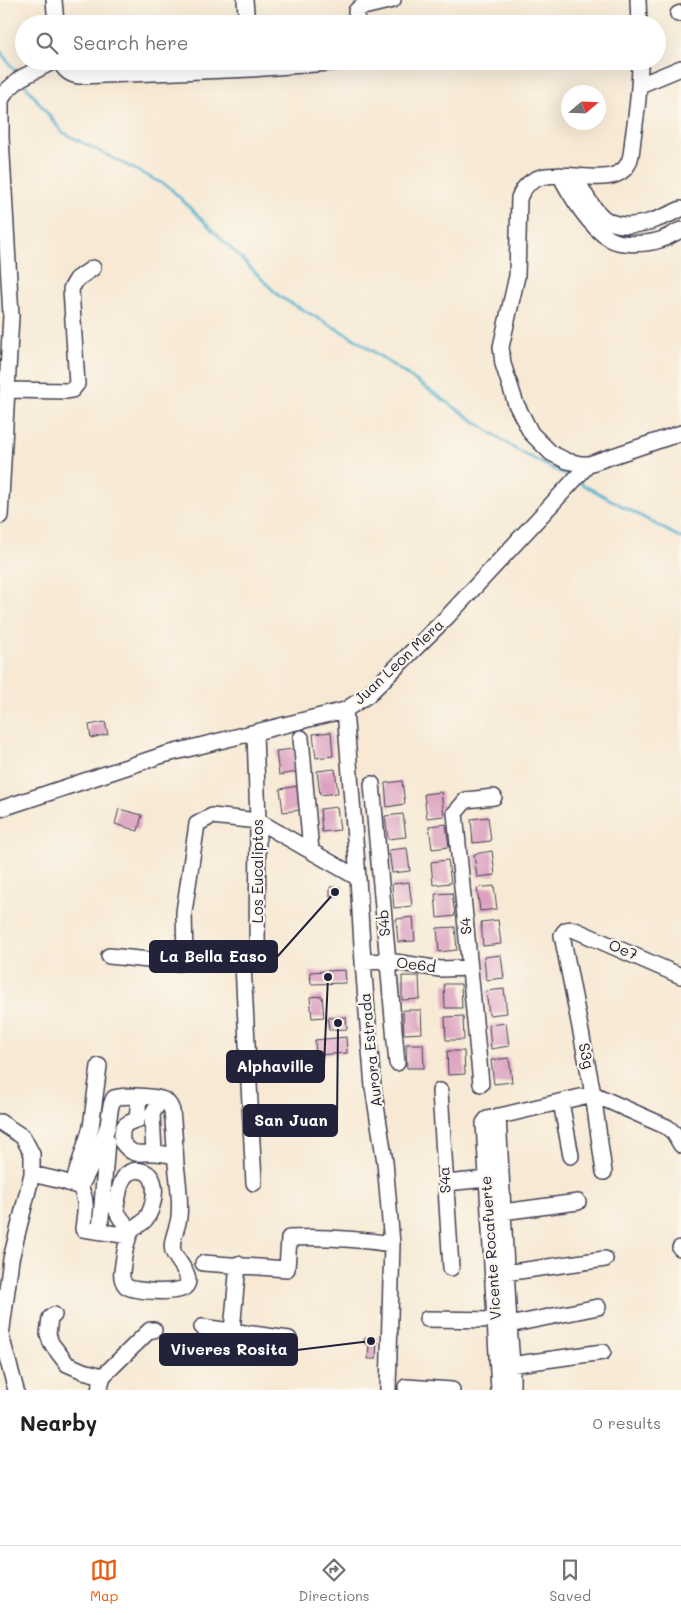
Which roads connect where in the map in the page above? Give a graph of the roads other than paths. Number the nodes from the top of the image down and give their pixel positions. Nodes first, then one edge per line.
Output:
1 (54, 0) edge
2 (244, 0) edge
3 (394, 0) edge
4 (638, 0) edge
5 (55, 15) edge
6 (246, 15) edge
7 (356, 15) edge
8 (639, 15) edge
9 (681, 68) edge
10 (38, 70) edge
11 (66, 70) edge
12 (172, 70) edge
13 (640, 70) edge
14 (640, 85) junction
15 (1, 100) edge
16 (0, 138) edge
17 (568, 176) junction
18 (681, 209) edge
19 (681, 230) edge
20 (93, 268) dead end
21 (8, 390) junction
22 (681, 433) edge
23 (589, 464) junction
24 (0, 509) edge
25 (345, 710) junction
26 (255, 733) junction
27 (302, 738) dead end
28 (372, 784) dead end
29 (494, 797) dead end
30 (0, 809) edge
31 (258, 821) junction
32 (311, 851) junction
33 (358, 878) junction
34 (564, 930) joint
35 (108, 956) dead end
36 (388, 961) junction
37 (362, 962) junction
38 (470, 968) junction
39 (681, 976) edge
40 (397, 1063) dead end
41 (99, 1066) dead end
42 (481, 1084) dead end
43 (440, 1091) dead end
44 (593, 1094) junction
45 (139, 1097) junction
46 (161, 1099) junction
47 (561, 1102) junction
48 (144, 1121) junction
49 (0, 1122) edge
50 (109, 1122) junction
51 (678, 1139) edge
52 (154, 1152) junction
53 (176, 1156) junction
54 (571, 1156) dead end
55 (604, 1172) dead end
56 (32, 1174) junction
57 (494, 1178) junction
58 (178, 1182) junction
59 (254, 1183) dead end
60 (446, 1183) junction
61 (155, 1185) junction
62 (76, 1186) junction
63 (578, 1202) dead end
64 (109, 1206) junction
65 (502, 1212) junction
66 (100, 1231) junction
67 (125, 1231) junction
68 (392, 1244) junction
69 (605, 1259) dead end
70 (204, 1262) dead end
71 (238, 1264) junction
72 (451, 1268) dead end
73 (500, 1274) junction
74 (598, 1307) dead end
75 (54, 1315) dead end
76 (427, 1319) dead end
77 (502, 1322) junction
78 (202, 1327) dead end
79 (154, 1330) dead end
80 (232, 1330) junction
81 (289, 1339) dead end
82 (604, 1352) dead end
83 (3, 1356) edge
84 (505, 1365) junction
85 (101, 1383) edge
86 (406, 1388) dead end
87 (16, 1390) edge
88 (388, 1390) edge
89 (452, 1390) edge
90 (499, 1390) edge
91 (512, 1390) edge

1 - 5 street
2 - 6 street
3 - 7 street
4 - 8 street
9 - 14 street
10 - 15 street
11 - 12 street
13 - 14 street
14 - 17 street
15 - 16 street
16 - 21 street
17 - 18 street
17 - 19 street
17 - 23 street
20 - 21 street
21 - 24 street
22 - 23 street, Juan Leon Mera
23 - 25 street, Juan Leon Mera
25 - 26 street, Juan Leon Mera
25 - 33 street, Aurora Estrada
26 - 30 street, Juan Leon Mera
26 - 31 street, Los Eucaliptos
27 - 32 street
28 - 36 street, S4b
29 - 38 street, S4
31 - 32 street
31 - 35 street
31 - 59 street, Los Eucaliptos
32 - 33 street
33 - 37 street, Aurora Estrada
34 - 39 street, Oe7
34 - 44 street, S3g
36 - 37 street, Oe6d
36 - 38 street, Oe6d
36 - 40 street, S4b
37 - 68 street, Aurora Estrada
38 - 42 street, S4
41 - 62 street
43 - 60 street, S4a
44 - 47 street, Vicente Rocafuerte
44 - 51 street
44 - 55 street, S3g
45 - 46 street
45 - 48 street
45 - 50 street
46 - 48 street
46 - 53 street
47 - 54 street
47 - 57 street, Vicente Rocafuerte
48 - 52 street
48 - 52 street
49 - 56 street
50 - 62 street
50 - 64 street
52 - 53 street
53 - 58 street
56 - 62 street
56 - 83 street
57 - 60 street
57 - 65 street, Vicente Rocafuerte
57 - 73 street, Vicente Rocafuerte
58 - 61 street
58 - 67 street
60 - 72 street, S4a
61 - 64 street
61 - 67 street
62 - 66 street
63 - 65 street
64 - 66 street
64 - 67 street
65 - 73 street, Vicente Rocafuerte
66 - 67 street
68 - 71 street
68 - 88 street, Aurora Estrada
69 - 73 street
70 - 71 street
71 - 80 street
73 - 77 street, Vicente Rocafuerte
74 - 77 street
75 - 85 street
76 - 77 street
77 - 84 street, Vicente Rocafuerte
78 - 80 street
79 - 85 street
80 - 81 street
82 - 84 street
83 - 87 street
84 - 90 street, Vicente Rocafuerte
84 - 91 street, Vicente Rocafuerte
86 - 89 street

